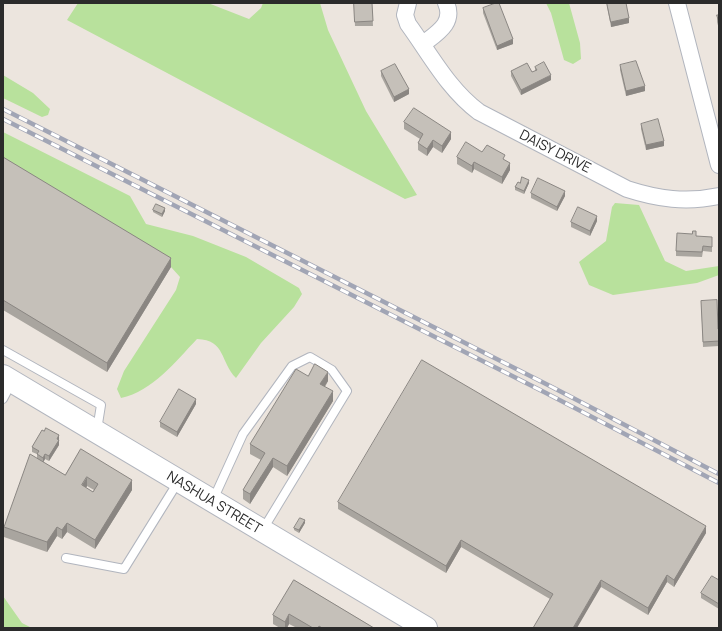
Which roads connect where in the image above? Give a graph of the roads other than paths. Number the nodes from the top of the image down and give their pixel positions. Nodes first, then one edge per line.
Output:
1 (408, 3) edge
2 (446, 3) edge
3 (677, 3) edge
4 (423, 44) junction
5 (713, 113) edge
6 (719, 165) edge
7 (719, 196) edge
8 (3, 350) edge
9 (6, 386) edge
10 (96, 433) junction
11 (178, 482) junction
12 (212, 502) junction
13 (262, 531) junction
14 (66, 558) dead end
15 (426, 628) edge

1 - 4 street, DAISY DRIVE
2 - 4 street
3 - 5 street
4 - 7 street, DAISY DRIVE
5 - 6 street
8 - 10 lane
9 - 10 main road, NASHUA STREET
10 - 11 main road, NASHUA STREET
11 - 12 main road, NASHUA STREET
11 - 14 lane
12 - 13 main road, NASHUA STREET
12 - 13 lane
13 - 15 main road, NASHUA STREET

